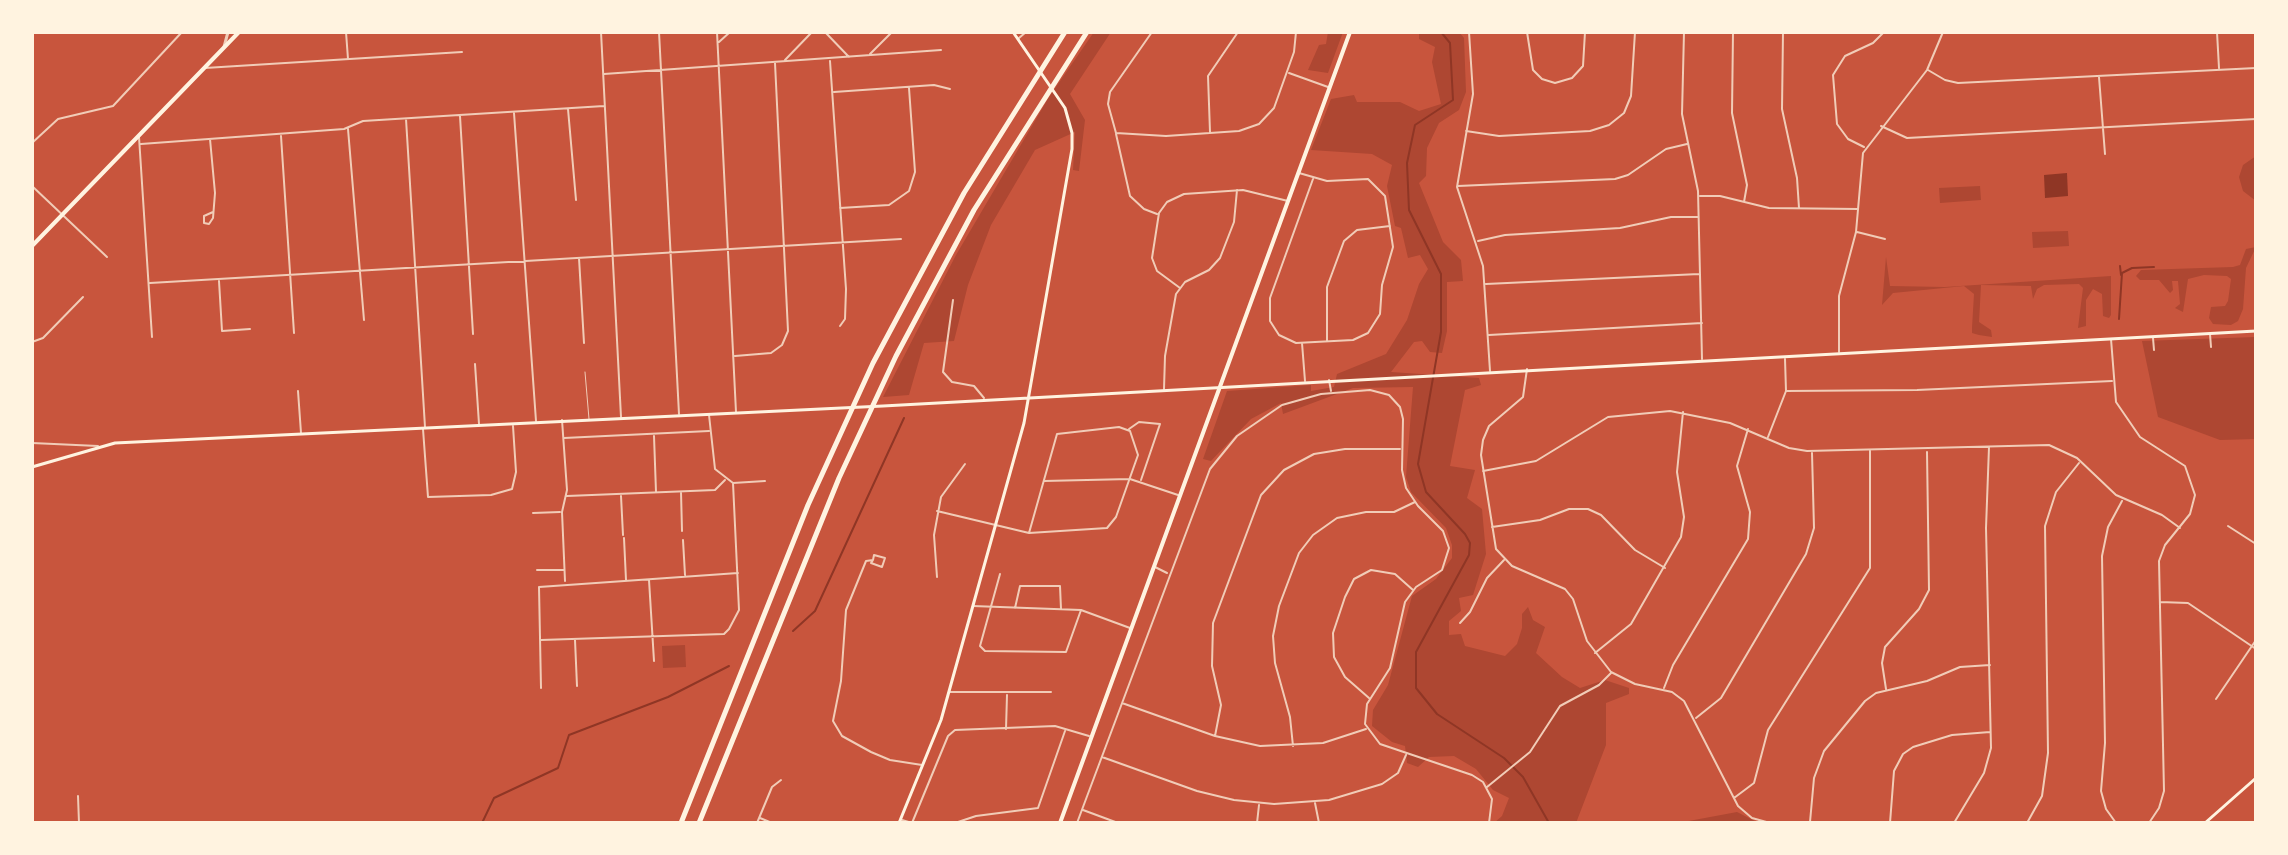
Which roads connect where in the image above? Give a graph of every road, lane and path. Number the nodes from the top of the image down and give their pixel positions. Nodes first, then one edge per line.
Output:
1 (182, 32) edge
2 (228, 32) edge
3 (239, 32) edge
4 (346, 32) edge
5 (601, 32) edge
6 (659, 32) edge
7 (717, 32) edge
8 (730, 32) edge
9 (812, 32) edge
10 (825, 32) edge
11 (892, 32) edge
12 (1013, 32) edge
13 (1026, 32) edge
14 (1065, 32) edge
15 (1087, 32) edge
16 (1152, 32) edge
17 (1238, 32) edge
18 (1296, 32) edge
19 (1350, 32) edge
20 (1469, 32) edge
21 (1527, 32) edge
22 (1585, 32) edge
23 (1635, 32) edge
24 (1684, 32) edge
25 (1733, 32) edge
26 (1783, 32) edge
27 (1884, 32) edge
28 (1943, 32) edge
29 (2217, 32) edge
30 (1018, 39) junction
31 (717, 45) junction
32 (224, 47) junction
33 (941, 50) dead end
34 (462, 52) dead end
35 (868, 55) junction
36 (849, 57) junction
37 (348, 59) junction
38 (830, 60) junction
39 (775, 62) junction
40 (783, 62) junction
41 (718, 65) junction
42 (204, 68) junction
43 (2256, 68) edge
44 (2219, 69) junction
45 (661, 70) junction
46 (1927, 70) junction
47 (1287, 72) junction
48 (603, 74) junction
49 (2099, 75) junction
50 (909, 88) junction
51 (1329, 88) junction
52 (950, 89) dead end
53 (833, 92) junction
54 (604, 106) junction
55 (568, 108) junction
56 (514, 111) junction
57 (460, 115) junction
58 (406, 118) junction
59 (2256, 119) edge
60 (1881, 126) junction
61 (2103, 127) junction
62 (348, 128) junction
63 (1465, 131) junction
64 (1116, 133) junction
65 (1210, 133) junction
66 (281, 134) junction
67 (139, 136) junction
68 (210, 139) junction
69 (32, 143) edge
70 (141, 144) junction
71 (1688, 144) junction
72 (1865, 148) junction
73 (2105, 154) dead end
74 (1298, 173) junction
75 (1313, 179) junction
76 (32, 186) edge
77 (1457, 187) junction
78 (1237, 190) junction
79 (1699, 196) junction
80 (576, 200) dead end
81 (1288, 201) junction
82 (1744, 202) junction
83 (840, 208) junction
84 (1799, 208) junction
85 (1858, 209) junction
86 (213, 212) dead end
87 (63, 215) junction
88 (1159, 215) junction
89 (1700, 217) junction
90 (1391, 226) junction
91 (1856, 232) junction
92 (901, 239) dead end
93 (1885, 239) dead end
94 (1477, 241) junction
95 (842, 243) junction
96 (32, 246) edge
97 (785, 246) junction
98 (728, 249) junction
99 (671, 252) junction
100 (613, 255) junction
101 (579, 256) junction
102 (107, 257) dead end
103 (524, 260) junction
104 (469, 264) junction
105 (413, 267) junction
106 (359, 270) junction
107 (1701, 274) junction
108 (290, 275) junction
109 (219, 279) junction
110 (150, 283) junction
111 (1485, 284) junction
112 (1180, 288) junction
113 (83, 297) dead end
114 (953, 300) dead end
115 (364, 320) dead end
116 (1702, 323) junction
117 (840, 326) dead end
118 (250, 329) dead end
119 (2256, 331) edge
120 (294, 333) dead end
121 (473, 334) dead end
122 (2210, 334) junction
123 (1488, 335) junction
124 (152, 337) dead end
125 (2153, 337) junction
126 (2111, 339) junction
127 (32, 342) edge
128 (1327, 342) junction
129 (584, 343) dead end
130 (1302, 343) junction
131 (2211, 347) dead end
132 (2154, 350) dead end
133 (1839, 354) junction
134 (733, 356) junction
135 (1785, 356) junction
136 (1702, 360) junction
137 (475, 364) dead end
138 (1527, 369) junction
139 (1490, 371) junction
140 (585, 372) dead end
141 (1329, 380) junction
142 (1305, 381) junction
143 (2113, 381) junction
144 (1220, 386) junction
145 (1164, 390) junction
146 (298, 391) dead end
147 (1786, 391) junction
148 (1331, 392) junction
149 (1030, 397) junction
150 (985, 399) junction
151 (736, 412) junction
152 (1683, 412) junction
153 (709, 414) junction
154 (679, 415) junction
155 (621, 417) junction
156 (589, 419) junction
157 (562, 420) junction
158 (536, 421) junction
159 (513, 423) junction
160 (479, 424) junction
161 (424, 428) junction
162 (1748, 429) junction
163 (1128, 430) junction
164 (709, 431) junction
165 (301, 433) junction
166 (654, 434) junction
167 (564, 438) junction
168 (1768, 438) junction
169 (32, 443) edge
170 (98, 446) junction
171 (1989, 447) junction
172 (1402, 449) junction
173 (1870, 449) junction
174 (1927, 449) junction
175 (1812, 452) junction
176 (2081, 462) junction
177 (965, 464) dead end
178 (32, 467) edge
179 (1483, 471) junction
180 (1130, 479) junction
181 (725, 480) junction
182 (1141, 480) junction
183 (765, 481) dead end
184 (1043, 481) junction
185 (733, 483) junction
186 (681, 491) junction
187 (656, 492) junction
188 (621, 494) junction
189 (567, 496) junction
190 (1180, 496) junction
191 (2123, 499) junction
192 (1415, 502) junction
193 (937, 511) junction
194 (562, 512) junction
195 (533, 513) dead end
196 (995, 525) junction
197 (2228, 526) dead end
198 (1490, 527) junction
199 (2180, 528) junction
200 (682, 531) dead end
201 (1029, 533) junction
202 (683, 540) dead end
203 (2256, 544) edge
204 (873, 560) dead end
205 (1504, 560) junction
206 (1154, 567) junction
207 (1665, 568) junction
208 (537, 570) dead end
209 (565, 570) junction
210 (740, 573) junction
211 (1168, 573) junction
212 (1000, 574) dead end
213 (685, 577) junction
214 (937, 577) dead end
215 (649, 579) junction
216 (626, 580) junction
217 (566, 583) junction
218 (1413, 590) junction
219 (2160, 602) junction
220 (972, 606) junction
221 (990, 609) junction
222 (1015, 609) junction
223 (1061, 610) junction
224 (1081, 610) junction
225 (1460, 623) dead end
226 (1130, 628) junction
227 (653, 636) junction
228 (541, 640) junction
229 (575, 640) junction
230 (2256, 640) edge
231 (2252, 646) junction
232 (2256, 649) edge
233 (1594, 653) junction
234 (654, 661) dead end
235 (1990, 665) junction
236 (1611, 672) junction
237 (577, 686) dead end
238 (541, 688) dead end
239 (1664, 689) junction
240 (1886, 690) junction
241 (949, 692) junction
242 (1051, 692) dead end
243 (1007, 694) junction
244 (1370, 698) junction
245 (2216, 699) dead end
246 (1121, 702) junction
247 (1695, 719) junction
248 (1367, 728) junction
249 (1006, 729) junction
250 (1066, 729) junction
251 (1991, 732) junction
252 (1215, 736) junction
253 (1090, 737) junction
254 (1293, 746) junction
255 (1406, 753) junction
256 (1101, 756) junction
257 (923, 765) junction
258 (2256, 778) edge
259 (781, 780) dead end
260 (1487, 787) junction
261 (78, 796) dead end
262 (1733, 799) junction
263 (1315, 802) junction
264 (1259, 804) junction
265 (1082, 810) junction
266 (759, 818) junction
267 (900, 821) edge
268 (1810, 822) edge
269 (79, 823) edge
270 (681, 823) edge
271 (699, 823) edge
272 (757, 823) edge
273 (772, 823) edge
274 (955, 823) edge
275 (1060, 823) edge
276 (1077, 823) edge
277 (1118, 823) edge
278 (1257, 823) edge
279 (1319, 823) edge
280 (1489, 823) edge
281 (1772, 823) edge
282 (1787, 823) edge
283 (1816, 823) edge
284 (1890, 823) edge
285 (1954, 823) edge
286 (2027, 823) edge
287 (2116, 823) edge
288 (2149, 823) edge
289 (2205, 823) edge

1 - 69 street
2 - 32 street
3 - 32 main road
4 - 37 street
5 - 48 street
6 - 45 street
7 - 31 street
8 - 31 street
9 - 40 street
10 - 36 street
11 - 35 street
12 - 30 main road
13 - 30 street
14 - 270 highway
15 - 271 highway
16 - 64 street
17 - 65 street
18 - 47 street
19 - 51 main road
20 - 63 street
21 - 22 street
23 - 63 street
24 - 71 street
25 - 82 street
26 - 84 street
27 - 72 street
28 - 46 street
29 - 44 street
30 - 149 main road
31 - 41 street
32 - 42 main road
33 - 35 street
34 - 37 street
35 - 36 street
36 - 38 street
37 - 42 street
38 - 40 street
38 - 53 street
39 - 40 street
39 - 41 street
39 - 97 street
41 - 45 street
41 - 98 street
42 - 67 main road
43 - 44 street
44 - 49 street
45 - 48 street
45 - 99 street
46 - 49 street
46 - 60 street
47 - 51 street
47 - 65 street
48 - 54 street
49 - 61 street
50 - 52 street
50 - 53 street
50 - 83 street
51 - 74 main road
53 - 83 street
54 - 55 street
54 - 100 street
55 - 56 street
55 - 80 street
56 - 57 street
56 - 103 street
57 - 58 street
57 - 104 street
58 - 62 street
58 - 105 street
59 - 61 street
60 - 61 street
60 - 72 street
61 - 73 street
62 - 66 street
62 - 106 street
63 - 77 street
64 - 65 street
64 - 88 street
66 - 68 street
66 - 108 street
67 - 70 street
67 - 87 main road
68 - 70 street
68 - 86 street
70 - 110 street
71 - 77 street
71 - 79 street
72 - 85 street
74 - 75 street
74 - 81 main road
75 - 90 street
75 - 130 street
76 - 87 street
77 - 94 street
78 - 81 street
78 - 88 street
78 - 112 street
79 - 82 street
79 - 89 street
81 - 144 main road
82 - 84 street
83 - 95 street
84 - 85 street
85 - 91 street
87 - 96 main road
87 - 102 street
88 - 112 street
89 - 94 street
89 - 107 street
90 - 128 street
90 - 128 street
91 - 93 street
91 - 133 street
92 - 95 street
94 - 111 street
95 - 97 street
95 - 117 street
97 - 98 street
97 - 134 street
98 - 99 street
98 - 134 street
99 - 100 street
99 - 154 street
100 - 101 street
100 - 155 street
101 - 103 street
101 - 129 street
103 - 104 street
103 - 158 street
104 - 105 street
104 - 121 street
105 - 106 street
105 - 161 street
106 - 108 street
106 - 115 street
107 - 111 street
107 - 116 street
108 - 109 street
108 - 120 street
109 - 110 street
109 - 118 street
110 - 124 street
111 - 123 street
112 - 145 street
113 - 127 street
114 - 150 street
116 - 123 street
116 - 136 street
119 - 122 main road
122 - 125 main road
122 - 131 street
123 - 139 street
125 - 126 main road
125 - 132 street
126 - 133 main road
126 - 143 street
128 - 130 street
130 - 142 street
133 - 135 main road
134 - 151 street
135 - 136 main road
135 - 147 street
136 - 138 main road
137 - 160 street
138 - 139 main road
138 - 179 street
139 - 141 main road
140 - 156 lane
141 - 142 main road
141 - 148 street
142 - 144 main road
143 - 147 street
143 - 199 street
144 - 145 main road
144 - 190 main road
145 - 149 main road
146 - 165 street
147 - 168 street
148 - 172 street
148 - 211 street
149 - 150 main road
149 - 196 main road
150 - 151 main road
151 - 153 main road
152 - 162 street
152 - 179 street
152 - 207 street
153 - 154 main road
153 - 164 street
154 - 155 main road
155 - 156 main road
156 - 157 main road
157 - 158 main road
157 - 167 street
158 - 159 main road
159 - 160 main road
159 - 161 street
160 - 161 main road
161 - 165 main road
162 - 168 street
162 - 239 street
163 - 180 street
163 - 182 street
163 - 184 street
164 - 166 street
164 - 181 street
165 - 170 main road
166 - 167 street
166 - 187 street
167 - 189 street
168 - 175 street
169 - 170 street
170 - 178 main road
171 - 174 street
171 - 176 street
171 - 235 street
172 - 192 street
172 - 252 street
173 - 174 street
173 - 175 street
173 - 262 street
174 - 240 street
175 - 247 street
176 - 191 street
176 - 286 street
177 - 193 street
179 - 198 street
180 - 182 street
180 - 184 street
180 - 201 street
181 - 185 street
181 - 186 street
182 - 190 street
183 - 185 street
184 - 201 street
185 - 210 street
186 - 187 street
186 - 200 street
187 - 188 street
188 - 189 street
188 - 216 street
189 - 194 street
190 - 206 main road
191 - 199 street
191 - 287 street
192 - 218 street
192 - 254 street
193 - 196 street
193 - 214 street
194 - 195 street
194 - 209 street
196 - 201 street
196 - 220 main road
197 - 203 street
198 - 205 street
198 - 207 street
199 - 219 street
202 - 213 street
204 - 257 street
205 - 225 street
205 - 233 street
206 - 211 street
206 - 226 main road
207 - 233 street
208 - 209 street
209 - 217 street
210 - 213 street
210 - 227 street
211 - 246 street
212 - 221 street
213 - 215 street
215 - 216 street
215 - 227 street
216 - 217 street
217 - 228 street
218 - 244 street
218 - 244 street
219 - 231 street
219 - 288 street
220 - 221 street
220 - 241 main road
221 - 222 street
221 - 224 street
222 - 223 street
222 - 223 street
223 - 224 street
224 - 226 street
226 - 253 main road
227 - 229 street
227 - 234 street
228 - 229 street
228 - 238 street
229 - 237 street
230 - 231 street
231 - 232 street
231 - 245 street
233 - 236 street
235 - 240 street
235 - 251 street
236 - 239 street
236 - 260 street
239 - 247 street
240 - 268 street
241 - 243 street
241 - 257 main road
242 - 243 street
243 - 249 street
244 - 248 street
246 - 252 street
246 - 256 street
247 - 262 street
248 - 254 street
248 - 255 street
249 - 250 street
249 - 267 street
250 - 253 street
250 - 274 street
251 - 284 street
251 - 285 street
252 - 254 street
253 - 275 main road
255 - 260 street
255 - 263 street
256 - 264 street
256 - 265 street
257 - 267 main road
258 - 289 main road
259 - 266 street
260 - 280 street
261 - 269 street
262 - 281 street
263 - 264 street
263 - 279 street
264 - 278 street
265 - 276 street
265 - 277 street
266 - 272 street
266 - 273 street
268 - 282 street
268 - 283 street
281 - 282 street

